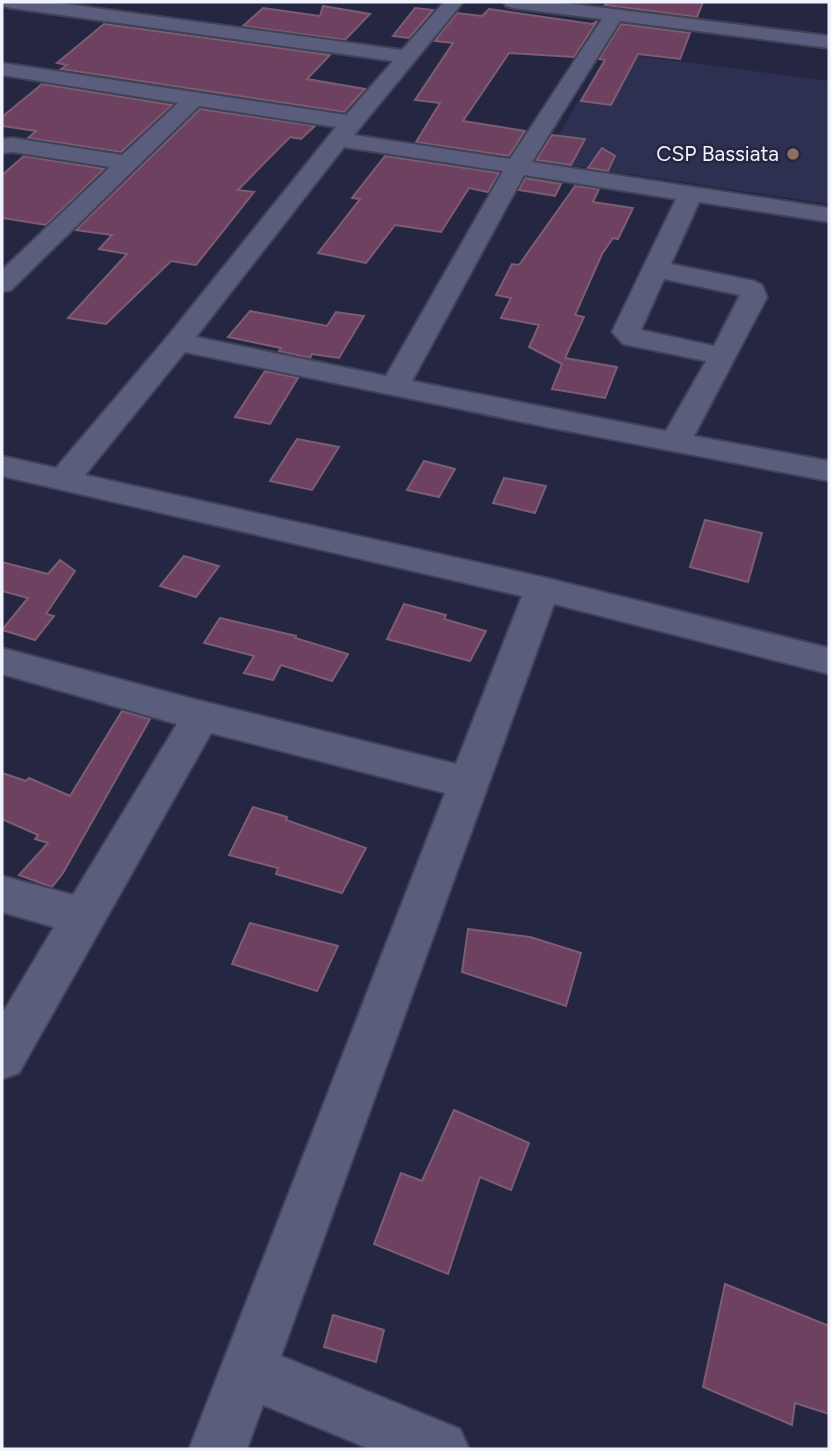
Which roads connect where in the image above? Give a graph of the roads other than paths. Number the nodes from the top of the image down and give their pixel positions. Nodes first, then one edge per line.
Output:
1 (11, 2) edge
2 (454, 2) edge
3 (513, 2) edge
4 (589, 6) edge
5 (614, 15) junction
6 (829, 42) edge
7 (408, 57) junction
8 (2, 69) edge
9 (197, 97) junction
10 (345, 131) junction
11 (2, 146) edge
12 (127, 163) junction
13 (518, 165) junction
14 (691, 193) junction
15 (829, 215) edge
16 (656, 269) junction
17 (2, 284) edge
18 (178, 342) junction
19 (723, 356) junction
20 (394, 387) junction
21 (675, 442) junction
22 (2, 466) edge
23 (829, 471) edge
24 (63, 480) junction
25 (542, 589) junction
26 (2, 661) edge
27 (829, 661) edge
28 (201, 716) junction
29 (469, 783) junction
30 (2, 894) edge
31 (84, 918) junction
32 (2, 1057) edge
33 (248, 1370) junction
34 (218, 1449) edge
35 (440, 1449) edge

1 - 7 street
2 - 7 street
3 - 4 street
4 - 5 street
5 - 6 street
5 - 13 street
7 - 10 street
8 - 9 street
9 - 10 street
9 - 12 street
10 - 13 street
10 - 18 street
11 - 12 street
12 - 17 street
13 - 14 street
13 - 20 street
14 - 15 street
14 - 16 street
16 - 19 street
16 - 19 street
18 - 20 street
18 - 24 street
19 - 21 street
20 - 21 street
21 - 23 street
22 - 24 street
24 - 25 street
25 - 27 street
25 - 29 street
26 - 28 street
28 - 29 street
28 - 31 street
29 - 33 street
30 - 31 street
31 - 32 street
33 - 34 street
33 - 35 street

